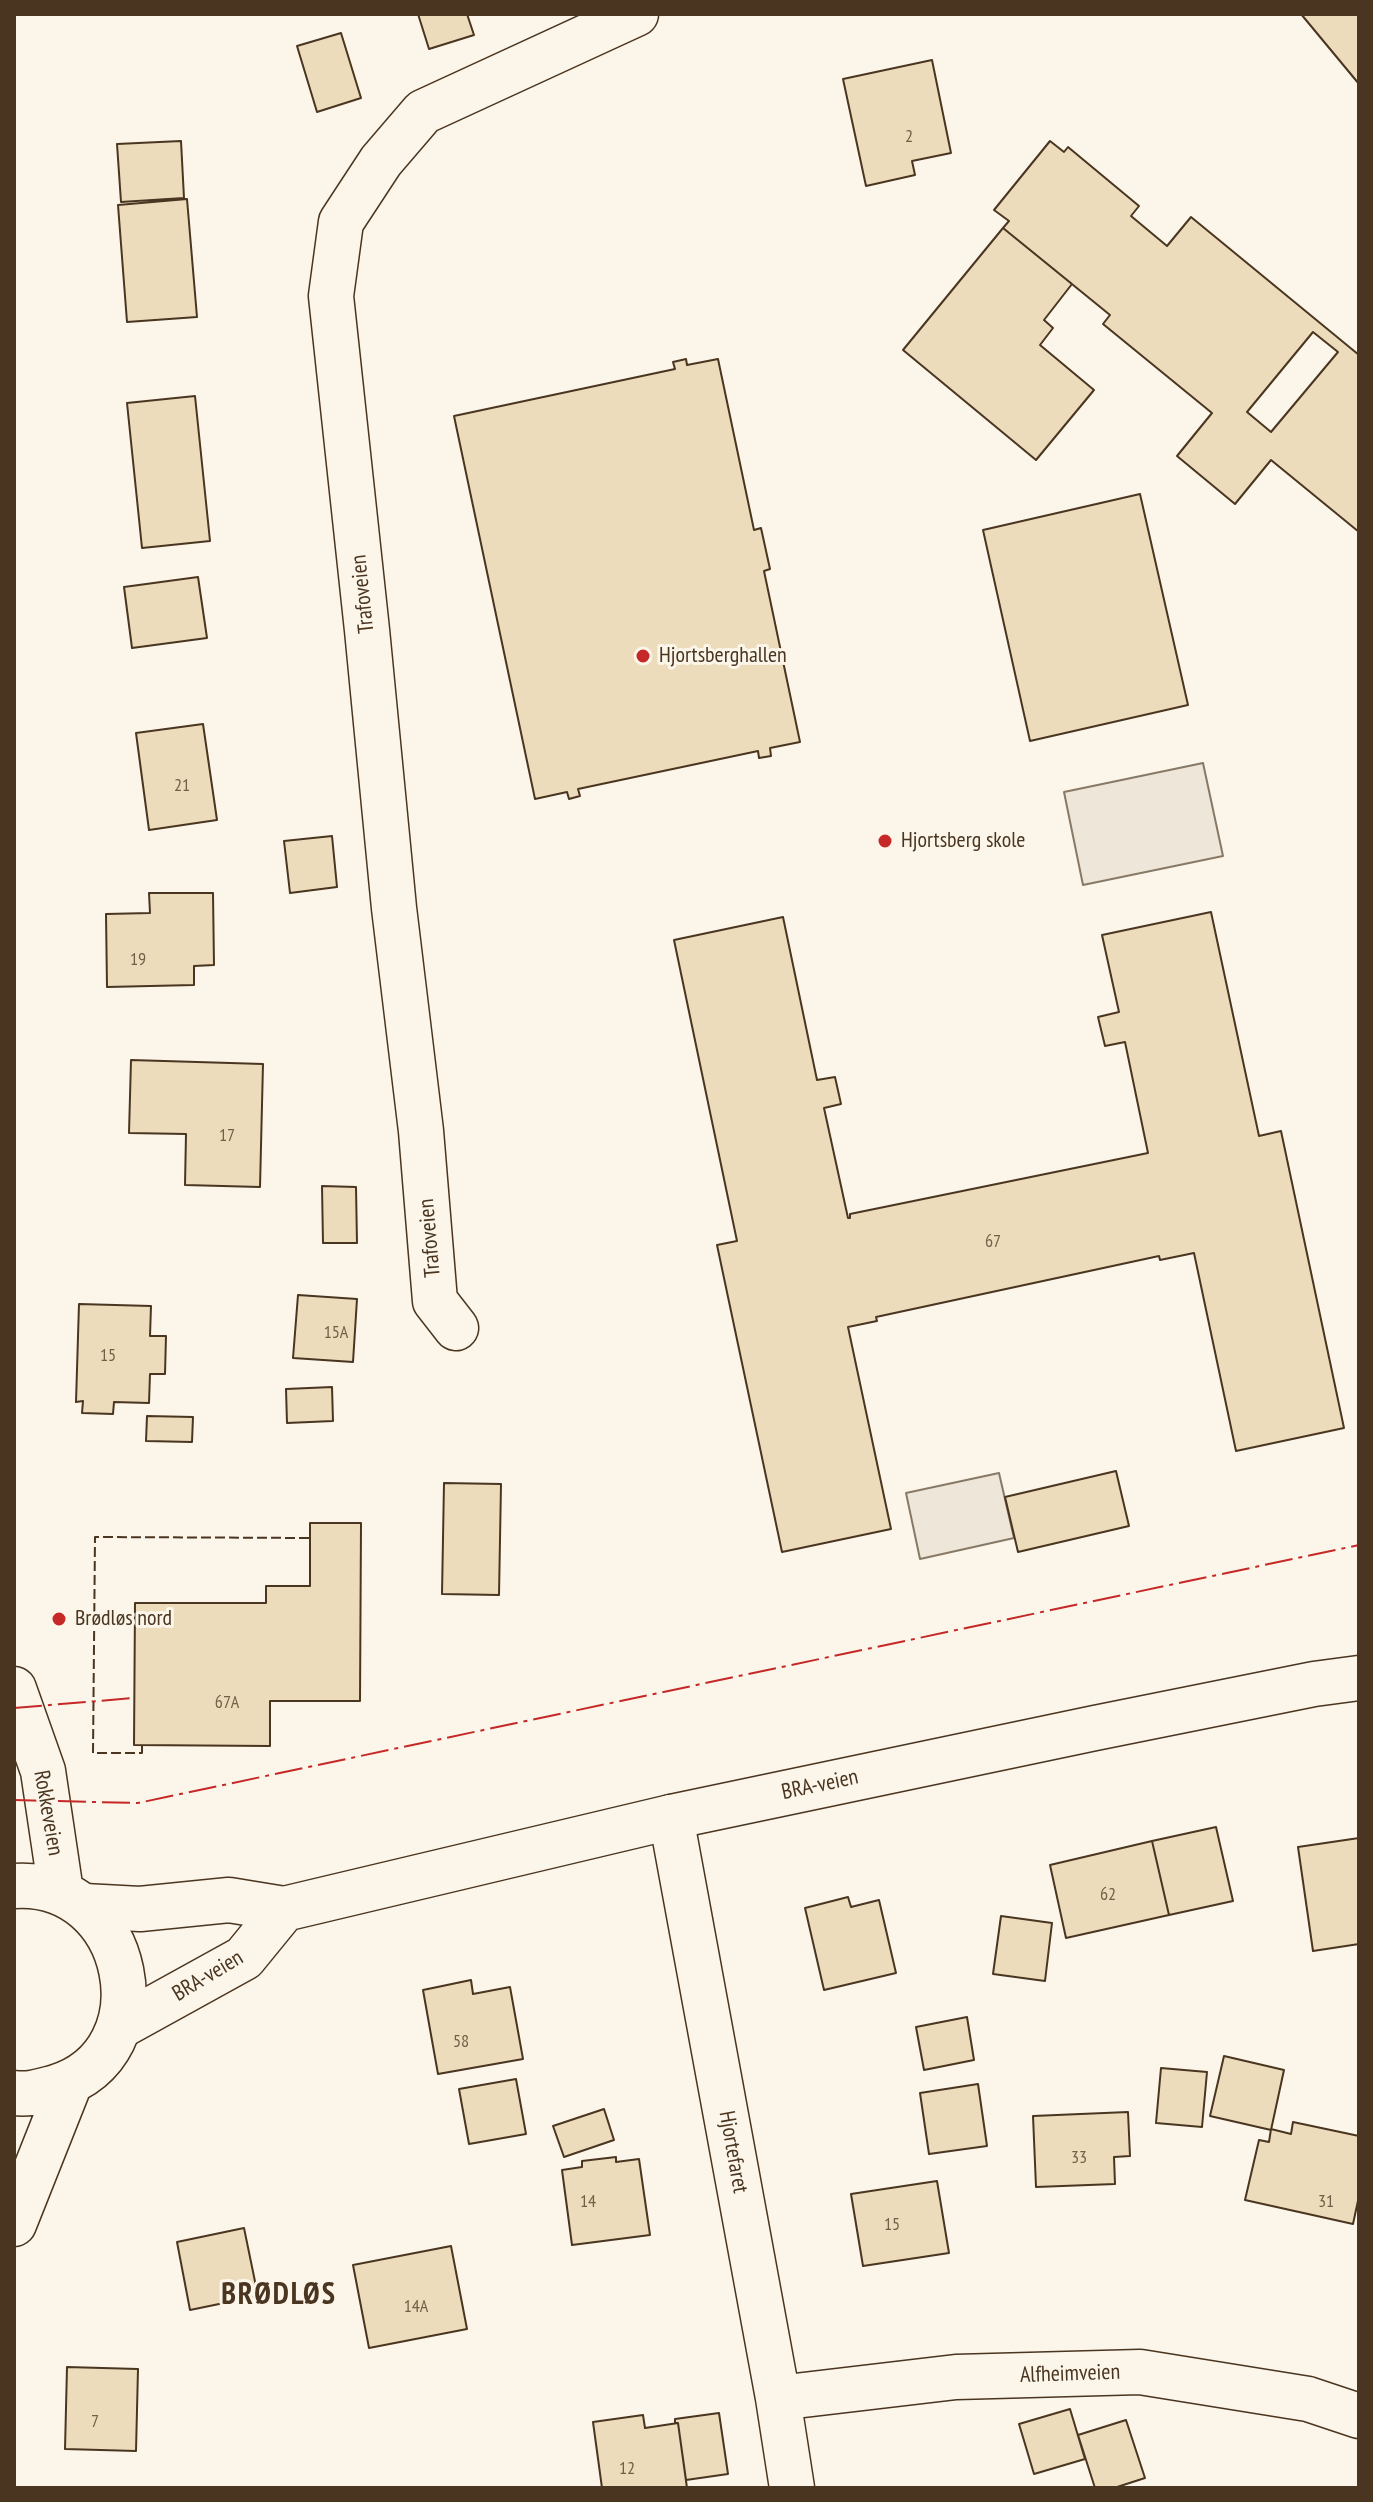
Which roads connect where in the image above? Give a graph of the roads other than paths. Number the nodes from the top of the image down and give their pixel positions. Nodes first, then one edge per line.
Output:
1 (636, 14) edge
2 (456, 1328) dead end
3 (1359, 1678) edge
4 (14, 1689) edge
5 (671, 1817) junction
6 (14, 1886) edge
7 (72, 1899) junction
8 (284, 1909) junction
9 (119, 2027) junction
10 (70, 2083) junction
11 (14, 2093) edge
12 (14, 2224) edge
13 (778, 2398) junction
14 (1359, 2416) edge
15 (792, 2488) edge

1 - 2 street, Trafoveien
3 - 5 street, BRA-veien
4 - 7 street, Rokkeveien
5 - 8 street, BRA-veien
5 - 13 street, Hjortefaret
6 - 7 street, BRA-veien
7 - 8 street, BRA-veien
7 - 9 street
8 - 9 street, BRA-veien
9 - 10 street
10 - 11 street
10 - 12 street
13 - 14 street, Alfheimveien
13 - 15 street, Hjortefaret

